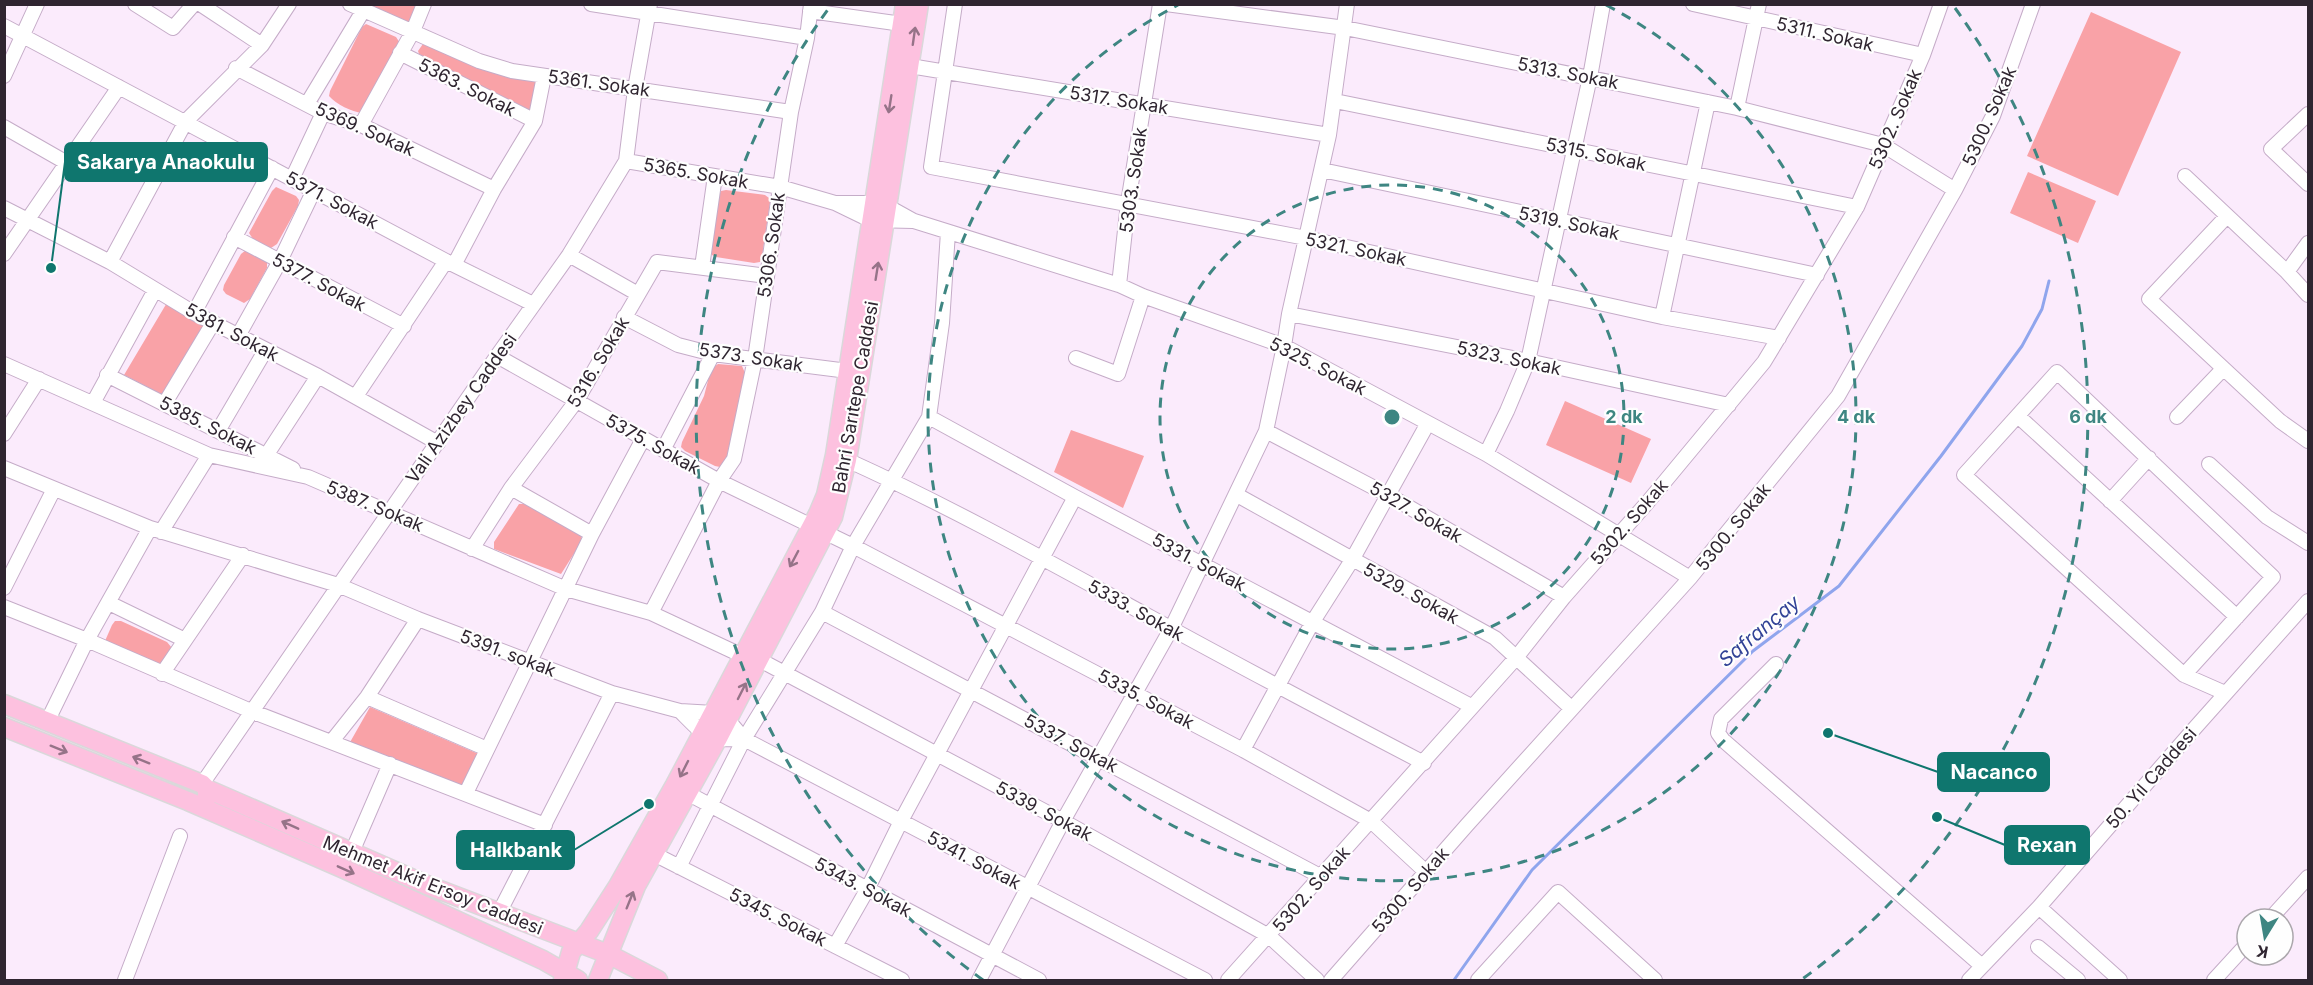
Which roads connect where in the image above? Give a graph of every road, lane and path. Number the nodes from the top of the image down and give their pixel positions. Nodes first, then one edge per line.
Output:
1 (37, 4) edge
2 (135, 4) edge
3 (194, 4) edge
4 (200, 4) edge
5 (289, 4) edge
6 (424, 4) edge
7 (591, 4) edge
8 (905, 4) edge
9 (919, 4) edge
10 (956, 4) edge
11 (1160, 4) edge
12 (1166, 4) edge
13 (1347, 4) edge
14 (1603, 4) edge
15 (1693, 4) edge
16 (1941, 4) edge
17 (2033, 4) edge
18 (357, 8) edge
19 (811, 8) edge
20 (649, 9) edge
21 (1757, 11) edge
22 (902, 24) junction
23 (4, 26) edge
24 (1345, 28) junction
25 (413, 31) junction
26 (22, 36) junction
27 (807, 38) junction
28 (262, 45) junction
29 (400, 53) junction
30 (1923, 55) junction
31 (910, 66) junction
32 (236, 68) junction
33 (945, 71) junction
34 (4, 76) edge
35 (544, 76) junction
36 (1590, 77) junction
37 (119, 87) junction
38 (635, 89) junction
39 (1335, 101) junction
40 (1708, 102) junction
41 (307, 104) junction
42 (1144, 105) junction
43 (1737, 108) junction
44 (791, 112) junction
45 (323, 113) junction
46 (2308, 114) edge
47 (186, 121) junction
48 (535, 121) junction
49 (361, 125) junction
50 (4, 127) edge
51 (1329, 135) junction
52 (1883, 145) junction
53 (1573, 148) junction
54 (626, 161) junction
55 (67, 163) junction
56 (272, 168) junction
57 (1322, 170) junction
58 (1693, 175) junction
59 (715, 176) junction
60 (2185, 176) dead end
61 (292, 179) junction
62 (2308, 184) edge
63 (780, 187) junction
64 (494, 189) junction
65 (314, 190) junction
66 (1955, 190) junction
67 (1128, 203) junction
68 (1857, 207) junction
69 (4, 208) edge
70 (879, 213) junction
71 (2227, 216) junction
72 (28, 219) junction
73 (1558, 220) junction
74 (948, 232) junction
75 (234, 237) junction
76 (1306, 238) junction
77 (2308, 243) edge
78 (1678, 246) junction
79 (4, 254) edge
80 (569, 255) junction
81 (280, 261) junction
82 (110, 262) junction
83 (450, 263) junction
84 (702, 267) junction
85 (2287, 272) junction
86 (1816, 275) junction
87 (766, 276) junction
88 (1119, 285) junction
89 (155, 290) junction
90 (1542, 291) junction
91 (638, 294) junction
92 (2308, 295) edge
93 (1143, 296) junction
94 (533, 304) junction
95 (194, 313) junction
96 (1289, 314) junction
97 (624, 316) junction
98 (1662, 317) junction
99 (213, 322) junction
100 (404, 326) junction
101 (238, 336) junction
102 (1779, 338) junction
103 (1284, 346) junction
104 (265, 351) junction
105 (713, 354) junction
106 (497, 356) junction
107 (1076, 358) dead end
108 (755, 359) junction
109 (1528, 361) junction
110 (4, 364) edge
111 (2223, 369) junction
112 (848, 371) junction
113 (107, 375) junction
114 (318, 376) junction
115 (39, 379) junction
116 (356, 396) junction
117 (577, 400) junction
118 (93, 403) junction
119 (165, 403) junction
120 (1729, 405) junction
121 (2018, 416) junction
122 (929, 417) junction
123 (2177, 417) dead end
124 (1428, 423) junction
125 (218, 431) junction
126 (1266, 431) junction
127 (4, 434) edge
128 (643, 440) junction
129 (2308, 441) edge
130 (438, 443) junction
131 (663, 450) junction
132 (1486, 454) junction
133 (209, 455) junction
134 (267, 455) junction
135 (2149, 458) junction
136 (848, 460) junction
137 (2210, 464) dead end
138 (258, 467) junction
139 (4, 468) edge
140 (308, 477) junction
141 (890, 479) junction
142 (719, 481) junction
143 (511, 488) junction
144 (54, 489) junction
145 (1237, 495) junction
146 (1388, 495) junction
147 (1075, 497) junction
148 (2110, 501) junction
149 (390, 512) junction
150 (818, 529) junction
151 (155, 530) junction
152 (592, 534) junction
153 (1617, 535) junction
154 (2308, 543) edge
155 (853, 546) junction
156 (472, 549) junction
157 (243, 555) junction
158 (1042, 559) junction
159 (1352, 560) junction
160 (1202, 563) junction
161 (1690, 578) junction
162 (338, 585) junction
163 (4, 588) edge
164 (566, 589) junction
165 (1564, 597) junction
166 (2308, 601) edge
167 (109, 603) junction
168 (4, 607) edge
169 (822, 612) junction
170 (651, 613) junction
171 (2237, 617) junction
172 (418, 619) junction
173 (1312, 623) junction
174 (1005, 624) junction
175 (1171, 629) junction
176 (87, 640) junction
177 (185, 640) junction
178 (750, 658) junction
179 (1515, 659) junction
180 (530, 661) junction
181 (1776, 664) dead end
182 (782, 673) junction
183 (162, 674) junction
184 (2184, 675) junction
185 (1277, 686) junction
186 (971, 689) junction
187 (1134, 692) junction
188 (612, 693) junction
189 (2225, 693) junction
190 (367, 697) junction
191 (4, 704) edge
192 (1471, 706) junction
193 (1571, 708) junction
194 (251, 711) junction
195 (680, 711) junction
196 (721, 717) junction
197 (47, 722) junction
198 (4, 727) edge
199 (710, 737) junction
200 (744, 739) junction
201 (332, 741) junction
202 (487, 749) junction
203 (1242, 750) junction
204 (937, 755) junction
205 (1098, 757) junction
206 (1424, 763) junction
207 (390, 764) junction
208 (202, 785) junction
209 (466, 793) junction
210 (687, 793) junction
211 (192, 803) junction
212 (710, 805) junction
213 (901, 821) junction
214 (1063, 821) junction
215 (1371, 821) junction
216 (545, 825) junction
217 (180, 837) dead end
218 (352, 852) junction
219 (654, 854) junction
220 (678, 867) junction
221 (1426, 872) junction
222 (1320, 876) junction
223 (2308, 877) edge
224 (867, 890) junction
225 (1029, 890) junction
226 (2039, 907) junction
227 (2281, 907) edge
228 (500, 914) junction
229 (1269, 936) junction
230 (578, 942) junction
231 (835, 946) junction
232 (2038, 947) dead end
233 (608, 954) junction
234 (993, 956) junction
235 (2235, 958) edge
236 (1982, 966) junction
237 (564, 979) edge
238 (124, 981) edge
239 (598, 981) edge
240 (658, 981) edge
241 (902, 981) edge
242 (980, 981) edge
243 (1039, 981) edge
244 (1205, 981) edge
245 (1228, 981) edge
246 (1317, 981) edge
247 (1330, 981) edge
248 (1478, 981) edge
249 (1655, 981) edge
250 (1969, 981) edge
251 (2078, 981) edge
252 (2120, 981) edge
253 (2214, 981) edge

1 - 26 street
2 - 3 street
4 - 28 street
5 - 28 street
6 - 25 street
7 - 20 street
8 - 22 main road, Bahri Sarıtepe Caddesi
31 -> 9 main road, Bahri Sarıtepe Caddesi
10 - 33 street
11 - 42 street, 5303. Sokak
12 - 24 street, 5313. Sokak
13 - 24 street
14 - 36 street
15 - 21 street, 5311. Sokak
16 - 30 street, 5302. Sokak
17 - 66 street, 5300. Sokak
18 - 25 street, 5361. Sokak
18 - 41 street
19 - 22 street
19 - 27 street, 5306. Sokak
20 - 27 street
20 - 38 street, Vali Azizbey Caddesi
21 - 30 street, 5311. Sokak
21 - 43 street
22 -> 70 main road, Bahri Sarıtepe Caddesi
23 - 26 street, 5371. Sokak
24 - 36 street, 5313. Sokak
24 - 39 street
25 - 29 street
25 - 35 street, 5361. Sokak
26 - 34 street
26 - 37 street, 5371. Sokak
27 - 44 street, 5306. Sokak
28 - 32 street
29 - 48 street, 5363. Sokak
29 - 49 street
30 - 52 street, 5302. Sokak
31 - 33 street, 5317. Sokak
31 - 70 main road, Bahri Sarıtepe Caddesi
32 - 41 street, 5369. Sokak
32 - 47 street
33 - 42 street, 5317. Sokak
33 - 67 street, 5321. Sokak
35 - 38 street, 5361. Sokak
35 - 48 street
36 - 40 street, 5313. Sokak
36 - 53 street
37 - 47 street, 5371. Sokak
37 - 55 street
38 - 44 street, 5361. Sokak
38 - 54 street, Vali Azizbey Caddesi
39 - 51 street
39 - 53 street, 5315. Sokak
40 - 43 street, 5313. Sokak
40 - 58 street
41 - 45 street, 5369. Sokak
42 - 51 street, 5317. Sokak
42 - 67 street, 5303. Sokak
43 - 52 street, 5313. Sokak
44 - 63 street, 5306. Sokak
45 - 49 street, 5369. Sokak
45 - 61 street
46 - 62 street
47 - 56 street, 5371. Sokak
47 - 82 street
48 - 64 street
49 - 64 street, 5369. Sokak
50 - 55 street
51 - 57 street
52 - 66 street, 5313. Sokak
52 - 68 street, 5302. Sokak
53 - 58 street, 5315. Sokak
53 - 73 street
54 - 59 street, 5365. Sokak
54 - 80 street, Vali Azizbey Caddesi
55 - 72 street
56 - 61 street, 5371. Sokak
56 - 75 street
57 - 73 street, 5319. Sokak
57 - 76 street
58 - 68 street, 5315. Sokak
58 - 78 street
59 - 63 street, 5365. Sokak
59 - 84 street
60 - 71 street
61 - 65 street, 5371. Sokak
63 - 70 street, 5365. Sokak
63 - 87 street, 5306. Sokak
64 - 83 street
65 - 81 street
65 - 83 street, 5371. Sokak
66 - 161 street, 5300. Sokak
67 - 76 street, 5321. Sokak
67 - 88 street, 5303. Sokak
68 - 86 street, 5302. Sokak
69 - 72 street, 5381. Sokak
70 - 74 street, 5325. Sokak
70 - 112 main road, Bahri Sarıtepe Caddesi
136 -> 70 main road, Bahri Sarıtepe Caddesi
71 - 85 street
71 - 111 street
72 - 79 street
72 - 82 street, 5381. Sokak
73 - 78 street, 5319. Sokak
73 - 90 street
74 - 88 street, 5325. Sokak
74 - 122 street
75 - 81 street, 5377. Sokak
75 - 95 street
76 - 90 street, 5321. Sokak
76 - 96 street
77 - 85 street
78 - 86 street, 5319. Sokak
78 - 98 street
80 - 91 street
80 - 94 street, Vali Azizbey Caddesi
81 - 100 street, 5377. Sokak
81 - 101 street
82 - 89 street, 5381. Sokak
83 - 94 street, 5371. Sokak
83 - 100 street
84 - 87 street, 5316. Sokak
84 - 91 street, 5316. Sokak
85 - 92 street
86 - 102 street, 5302. Sokak
87 - 108 street, 5306. Sokak
88 - 93 street, 5325. Sokak
89 - 95 street, 5381. Sokak
89 - 113 street
90 - 98 street, 5321. Sokak
90 - 109 street
91 - 97 street, 5316. Sokak
93 - 103 street, 5325. Sokak
93 - 107 street
94 - 106 street, Vali Azizbey Caddesi
95 - 99 street, 5381. Sokak
96 - 103 street
96 - 109 street, 5323. Sokak
97 - 105 street, 5373. Sokak
97 - 117 street, 5316. Sokak
98 - 102 street, 5321. Sokak
99 - 101 street, 5381. Sokak
99 - 119 street
100 - 116 street
101 - 104 street, 5381. Sokak
102 - 120 street, 5302. Sokak
103 - 124 street, 5325. Sokak
103 - 126 street
104 - 114 street, 5381. Sokak
104 - 125 street
105 - 108 street, 5373. Sokak
105 - 131 street
106 - 117 street, 5375. Sokak
106 - 130 street, Vali Azizbey Caddesi
108 - 112 street, 5373. Sokak
108 - 142 street, 5306. Sokak
109 - 120 street, 5323. Sokak
109 - 132 street
110 - 115 street, 5387. Sokak
111 - 123 street
111 - 129 street
112 - 150 main road, Bahri Sarıtepe Caddesi
113 - 118 street
113 - 119 street, 5385. Sokak
114 - 116 street, 5381. Sokak
114 - 134 street
115 - 118 street, 5387. Sokak
115 - 127 street
116 - 130 street, 5381. Sokak
117 - 128 street, 5375. Sokak
117 - 143 street, 5316. Sokak
118 - 133 street, 5387. Sokak
119 - 125 street, 5385. Sokak
120 - 153 street, 5302. Sokak
121 - 135 street
121 - 148 street
121 - 184 street
122 - 141 street
122 - 147 street, 5331. Sokak
124 - 132 street, 5325. Sokak
124 - 146 street
125 - 134 street, 5385. Sokak
126 - 145 street
126 - 146 street, 5327. Sokak
128 - 131 street, 5375. Sokak
128 - 152 street
130 - 149 street, Vali Azizbey Caddesi
131 - 142 street, 5375. Sokak
132 - 153 street, 5325. Sokak
133 - 138 street, 5387. Sokak
133 - 151 street
134 - 138 street
134 - 140 street, 5385. Sokak
135 - 148 street
135 - 171 street
136 - 141 street, 5333. Sokak
136 - 150 main road, Bahri Sarıtepe Caddesi
137 - 154 street
138 - 140 street, 5387. Sokak
139 - 144 street, 5391. sokak
140 - 149 street, 5387. Sokak
141 - 155 street
141 - 158 street, 5333. Sokak
142 - 150 street, 5375. Sokak
142 - 170 street, 5306. Sokak
143 - 152 street
143 - 156 street, 5316. Sokak
144 - 151 street, 5391. sokak
144 - 163 street
145 - 159 street, 5329. Sokak
145 - 160 street
146 - 159 street
146 - 165 street, 5327. Sokak
147 - 158 street
147 - 160 street, 5331. Sokak
148 - 171 street
149 - 156 street, 5387. Sokak
149 - 162 street, Vali Azizbey Caddesi
150 - 155 street, 5375. Sokak
150 - 178 main road, Bahri Sarıtepe Caddesi
151 - 157 street, 5391. sokak
151 - 167 street
152 - 164 street
153 - 161 street, 5325. Sokak
153 - 165 street, 5302. Sokak
155 - 169 street
155 - 174 street, 5335. Sokak
156 - 164 street, 5387. Sokak
157 - 162 street, 5391. sokak
157 - 177 street
158 - 174 street
158 - 175 street, 5333. Sokak
159 - 173 street
159 - 179 street, 5329. Sokak
160 - 173 street, 5331. Sokak
160 - 175 street
161 - 193 street, 5300. Sokak
162 - 172 street, 5391. sokak
162 - 194 street, Vali Azizbey Caddesi
164 - 170 street, 5387. Sokak
164 - 180 street
165 - 179 street, 5302. Sokak
166 - 189 street, 50. Yıl Caddesi
167 - 176 street
167 - 177 street
168 - 176 street
169 - 182 street
169 - 186 street, 5337. Sokak
170 - 178 street, 5387. Sokak
171 - 184 street
172 - 180 street, 5391. sokak
172 - 190 street
173 - 185 street
173 - 192 street, 5331. Sokak
174 - 186 street
174 - 187 street, 5335. Sokak
175 - 185 street, 5333. Sokak
175 - 187 street
176 - 183 street
176 - 197 street
177 - 183 street
178 - 182 street, 5339. Sokak
178 - 196 main road, Bahri Sarıtepe Caddesi
179 - 192 street, 5302. Sokak
179 - 193 street, 5329. Sokak
180 - 188 street, 5391. sokak
180 - 202 street
181 - 236 street
182 - 200 street
182 - 204 street, 5339. Sokak
183 - 194 street
184 - 189 street
185 - 203 street
185 - 206 street, 5333. Sokak
186 - 204 street
186 - 205 street, 5337. Sokak
187 - 203 street, 5335. Sokak
187 - 205 street
188 - 195 street, 5391. sokak
188 - 216 street
189 - 226 street, 50. Yıl Caddesi
190 - 201 street
190 - 202 street
191 - 197 main road, Mehmet Akif Ersoy Caddesi
192 - 206 street, 5302. Sokak
193 - 221 street, 5300. Sokak
194 - 201 street
194 - 208 street, Vali Azizbey Caddesi
195 - 196 street, 5391. sokak
195 - 199 street
196 - 199 main road, Bahri Sarıtepe Caddesi
196 - 200 street
208 -> 197 main road, Mehmet Akif Ersoy Caddesi
198 -> 211 main road, Mehmet Akif Ersoy Caddesi
199 - 200 street
199 - 210 main road, Bahri Sarıtepe Caddesi
199 -> 230 main road, Bahri Sarıtepe Caddesi
200 - 212 street
200 - 213 street, 5341. Sokak
201 - 207 street
202 - 209 street
203 - 215 street, 5335. Sokak
204 - 213 street
204 - 214 street, 5339. Sokak
205 - 214 street
205 - 222 street, 5337. Sokak
206 - 215 street, 5302. Sokak
207 - 209 street
207 - 218 street
208 - 211 main road
218 -> 208 main road, Mehmet Akif Ersoy Caddesi
209 - 216 street
210 - 212 street, 5343. Sokak
210 - 219 main road, Bahri Sarıtepe Caddesi
211 -> 237 main road, Mehmet Akif Ersoy Caddesi
212 - 220 street
212 - 224 street, 5343. Sokak
213 - 224 street
213 - 225 street, 5341. Sokak
214 - 225 street
214 - 229 street, 5339. Sokak
215 - 221 street, 5335. Sokak
215 - 222 street, 5302. Sokak
216 - 228 street
217 - 238 street
218 - 228 main road, Mehmet Akif Ersoy Caddesi
219 - 220 street, 5345. Sokak
233 -> 219 main road, Bahri Sarıtepe Caddesi
220 - 231 street, 5345. Sokak
221 - 247 street, 5300. Sokak
222 - 229 street, 5302. Sokak
223 - 227 street
224 - 231 street
224 - 234 street, 5343. Sokak
225 - 234 street
225 - 244 street, 5341. Sokak
226 - 236 street, 50. Yıl Caddesi
226 - 252 street
228 - 230 main road, Mehmet Akif Ersoy Caddesi
229 - 245 street, 5302. Sokak
229 - 246 street, 5339. Sokak
230 - 233 main road, Mehmet Akif Ersoy Caddesi
230 - 237 main road, Bahri Sarıtepe Caddesi
231 - 241 street, 5345. Sokak
232 - 251 street
233 - 239 main road, Bahri Sarıtepe Caddesi
233 - 240 main road, Mehmet Akif Ersoy Caddesi
234 - 242 street
234 - 243 street, 5343. Sokak
235 - 253 street
236 - 250 street, 50. Yıl Caddesi
248 - 249 street

